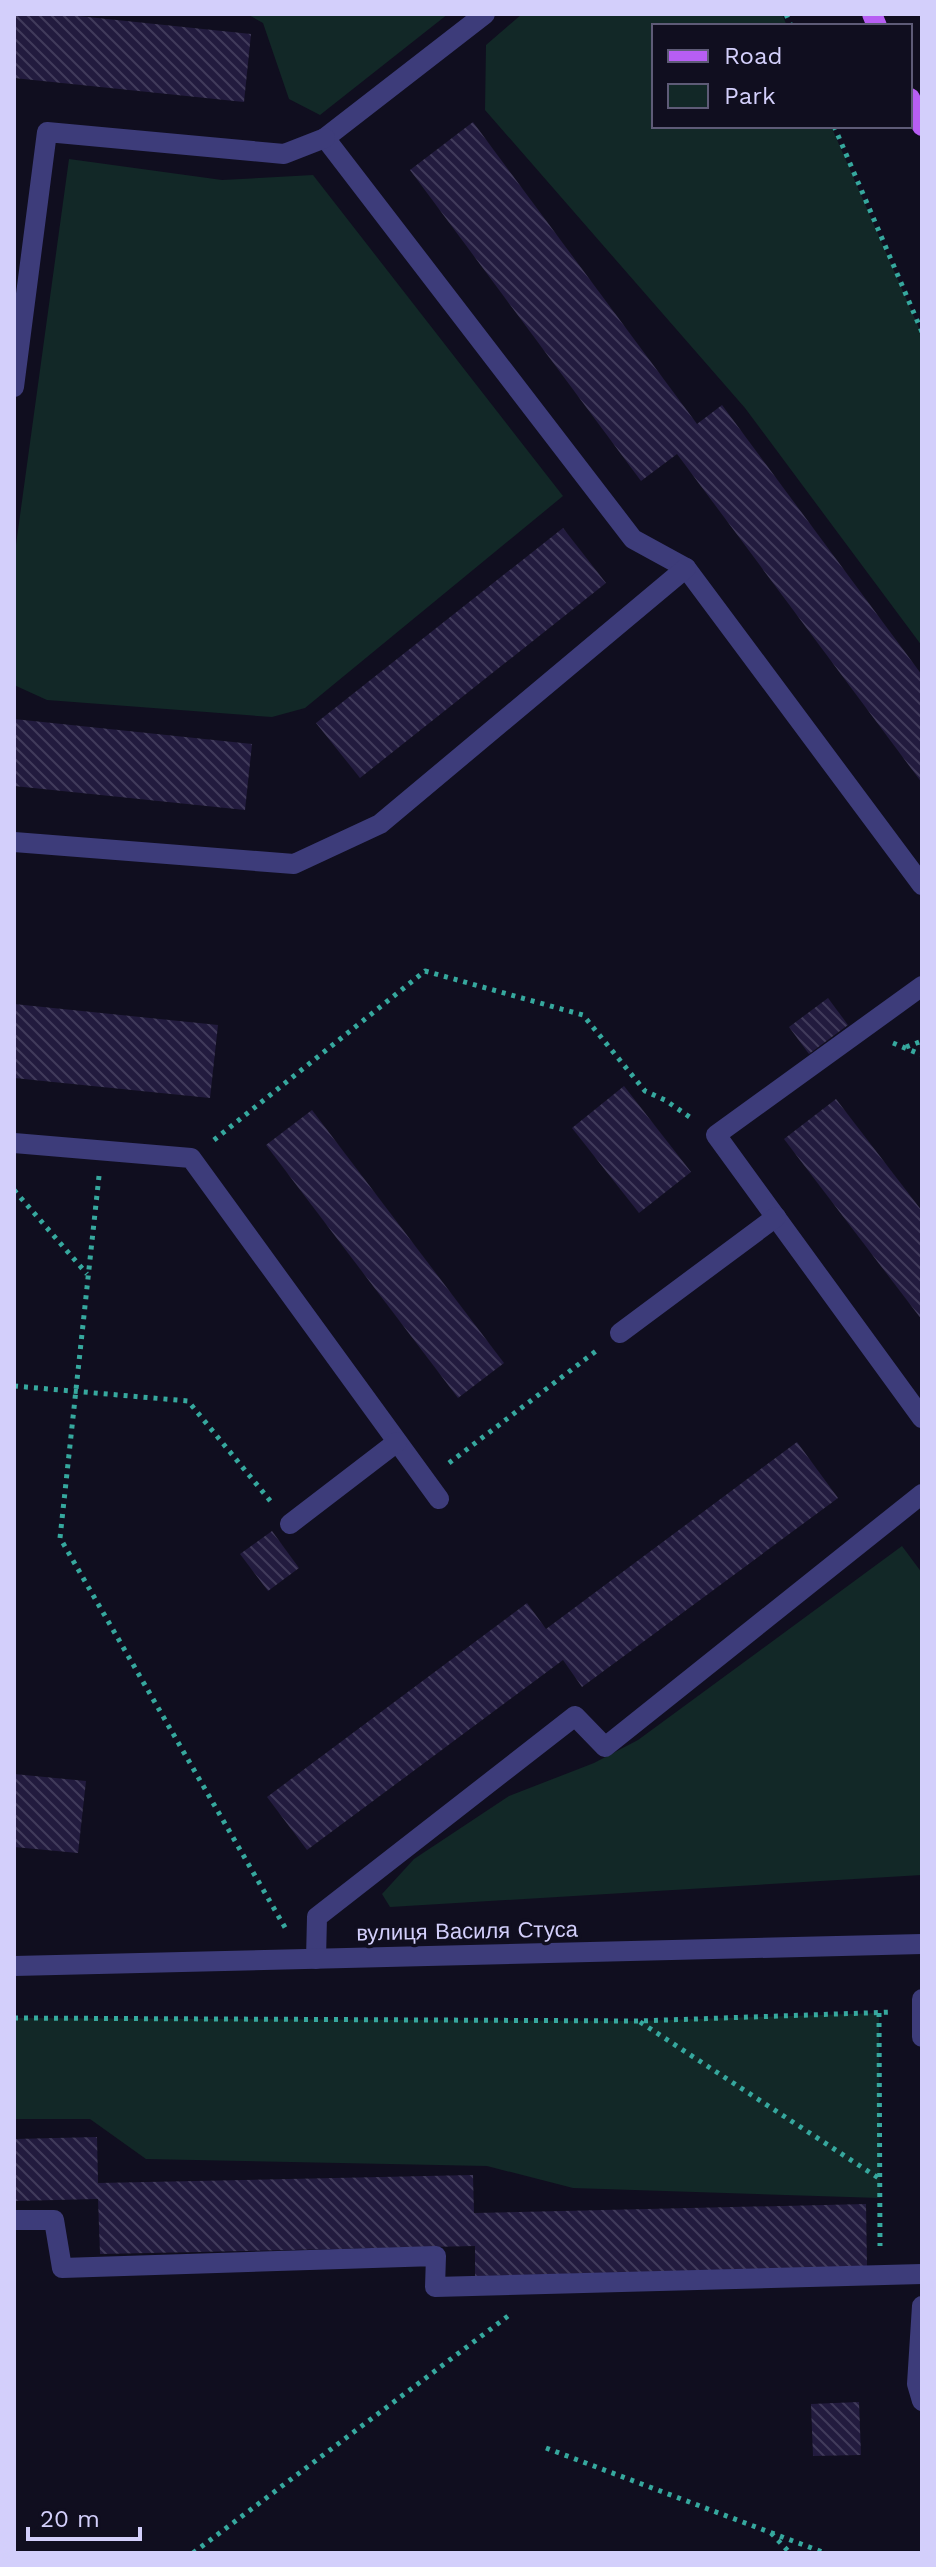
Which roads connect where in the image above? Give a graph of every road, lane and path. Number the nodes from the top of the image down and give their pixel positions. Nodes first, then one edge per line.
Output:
1 (485, 14) edge
2 (912, 103) edge
3 (922, 126) edge
4 (835, 128) edge
5 (325, 138) junction
6 (922, 332) edge
7 (14, 387) edge
8 (686, 568) junction
9 (14, 842) edge
10 (922, 885) edge
11 (922, 986) edge
12 (922, 1041) edge
13 (906, 1047) dead end
14 (665, 1100) dead end
15 (14, 1143) edge
16 (102, 1150) junction
17 (191, 1158) junction
18 (14, 1190) edge
19 (776, 1217) junction
20 (88, 1275) junction
21 (620, 1333) joint
22 (14, 1386) edge
23 (76, 1389) junction
24 (922, 1418) edge
25 (397, 1442) junction
26 (426, 1481) junction
27 (922, 1494) edge
28 (439, 1499) dead end
29 (290, 1524) joint
30 (922, 1944) edge
31 (310, 1959) junction
32 (14, 1966) edge
33 (922, 1999) edge
34 (922, 2012) edge
35 (879, 2013) junction
36 (14, 2018) edge
37 (638, 2021) junction
38 (922, 2037) edge
39 (880, 2179) junction
40 (14, 2220) edge
41 (922, 2274) edge
42 (880, 2275) junction
43 (549, 2286) junction
44 (922, 2306) edge
45 (922, 2401) edge
46 (546, 2448) dead end
47 (771, 2533) junction
48 (193, 2553) edge
49 (790, 2553) edge
50 (825, 2553) edge

1 - 5 street
2 - 3 main road
4 - 6 path
5 - 7 street
5 - 8 street
8 - 9 street
8 - 10 street
11 - 19 street
12 - 13 path
14 - 17 path
15 - 16 street
16 - 17 street
16 - 20 path
17 - 25 street
18 - 20 path
19 - 21 street
19 - 24 street
20 - 23 path
21 - 26 path
22 - 23 path
23 - 29 path
23 - 31 path
25 - 26 street
25 - 29 street
26 - 28 street
27 - 31 street
30 - 31 street, вулиця Василя Стуса
31 - 32 street, вулиця Василя Стуса
33 - 34 street
34 - 35 path
34 - 38 street
35 - 37 path
35 - 39 path
36 - 37 path
37 - 39 path
39 - 42 path
40 - 43 street
41 - 42 street
42 - 43 street
43 - 48 path
44 - 45 street
46 - 47 path
47 - 49 path
47 - 50 path

